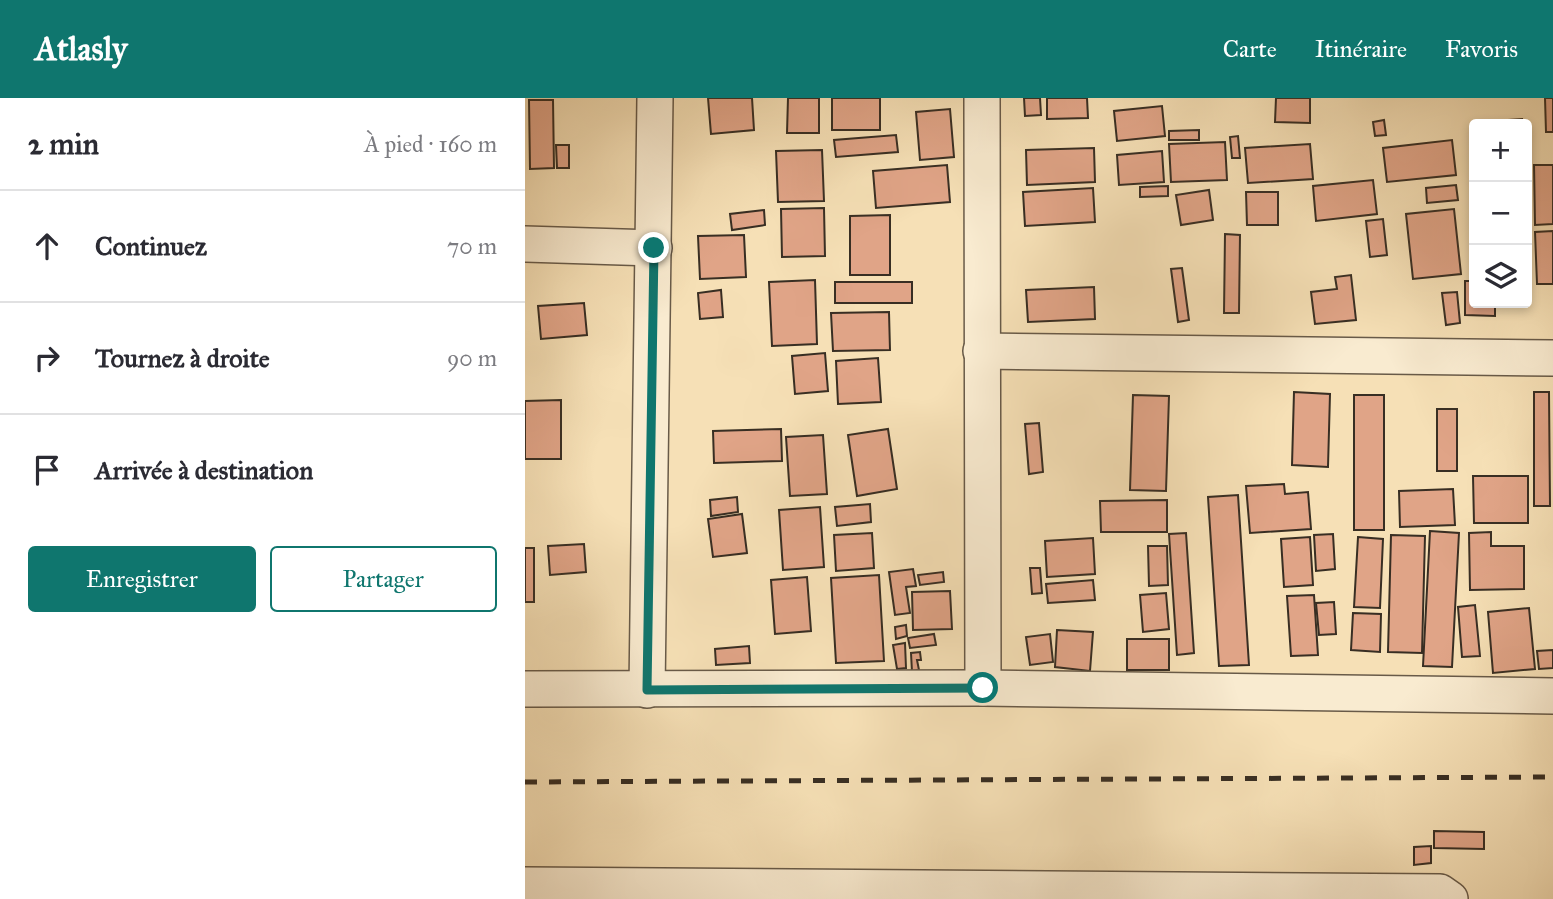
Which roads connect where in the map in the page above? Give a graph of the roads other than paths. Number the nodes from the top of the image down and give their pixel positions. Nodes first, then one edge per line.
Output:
1 (655, 98) edge
2 (982, 98) edge
3 (525, 244) edge
4 (654, 248) junction
5 (981, 351) junction
6 (1553, 358) edge
7 (983, 688) junction
8 (525, 689) edge
9 (647, 690) junction
10 (1553, 696) edge
11 (525, 885) edge
12 (1450, 899) edge

1 - 4 street
2 - 5 street
3 - 4 street
4 - 9 street
5 - 6 street
5 - 7 street
7 - 9 street
7 - 10 street
8 - 9 street
11 - 12 street

